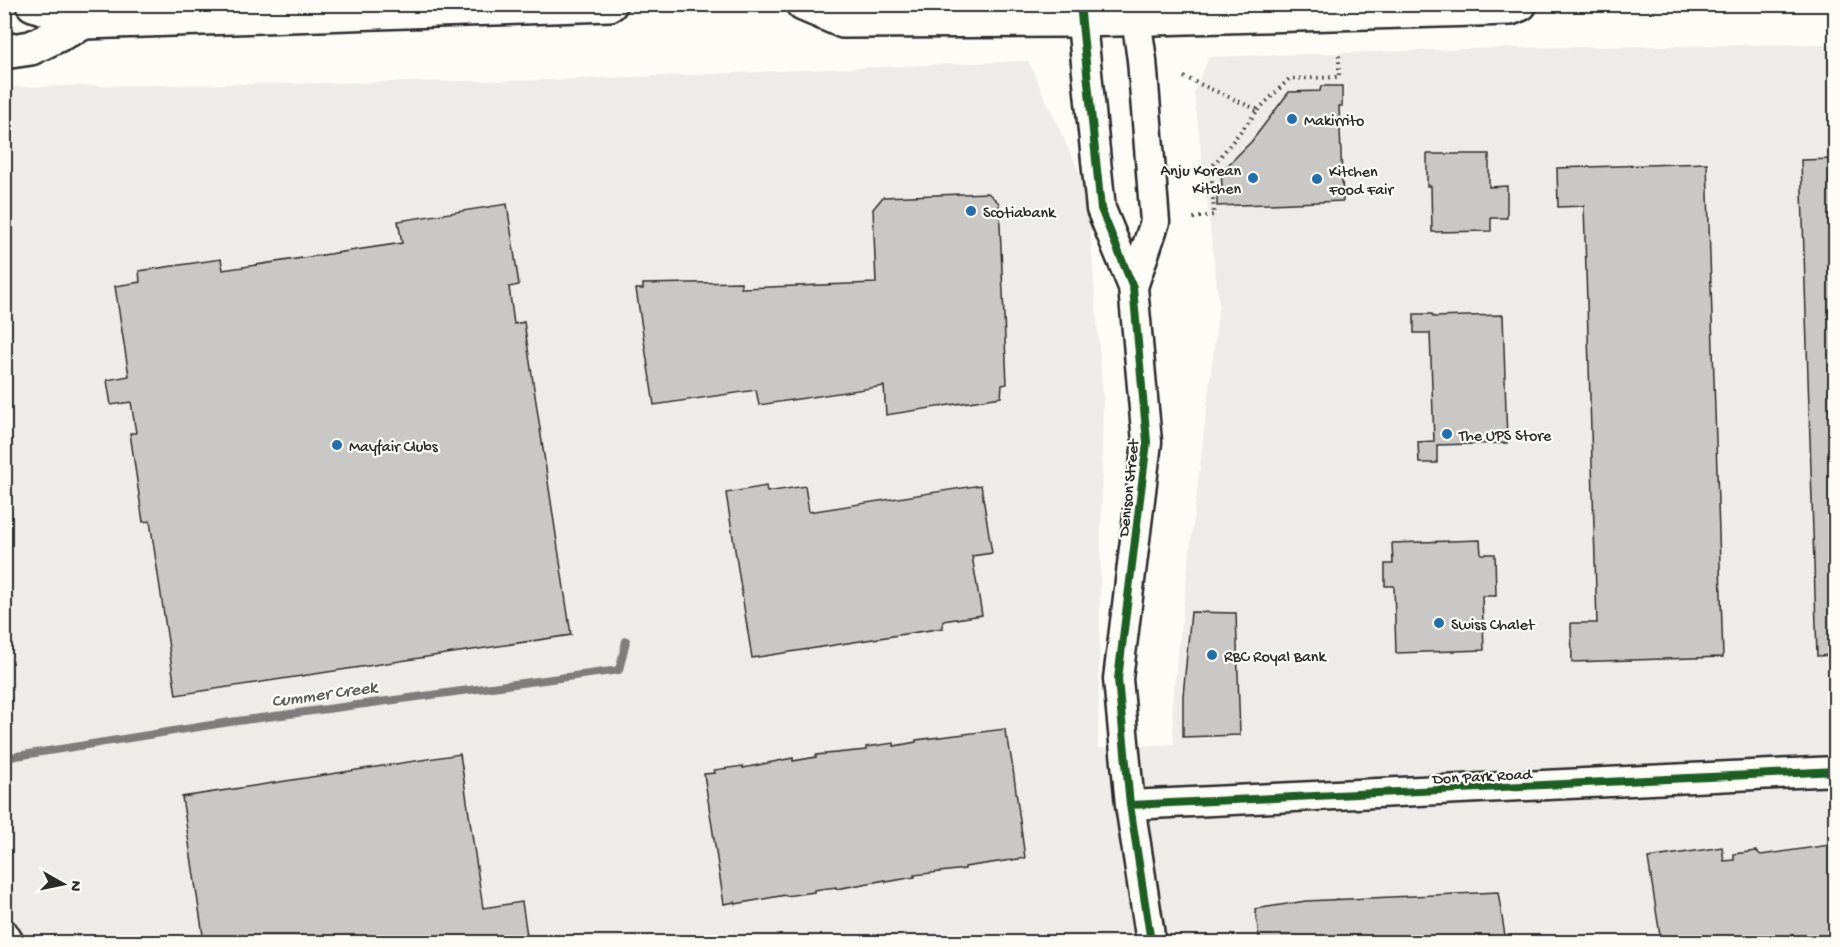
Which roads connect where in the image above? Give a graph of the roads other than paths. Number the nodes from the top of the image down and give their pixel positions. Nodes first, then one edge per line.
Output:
1 (33, 4) edge
2 (610, 4) edge
3 (803, 4) edge
4 (1520, 4) edge
5 (1135, 11) edge
6 (1081, 12) edge
7 (85, 22) junction
8 (4, 52) edge
9 (1132, 287) junction
10 (1836, 771) edge
11 (1130, 805) junction
12 (4, 934) edge
13 (9, 942) edge
14 (1151, 942) edge

1 - 7 main road
2 - 7 main road
3 - 6 main road
4 - 5 main road
5 - 6 main road
5 - 9 street, Denison Street
6 - 9 street, Denison Street
7 - 8 main road
9 - 11 street, Denison Street
10 - 11 street, Don Park Road
11 - 14 street, Denison Street
12 - 13 street

